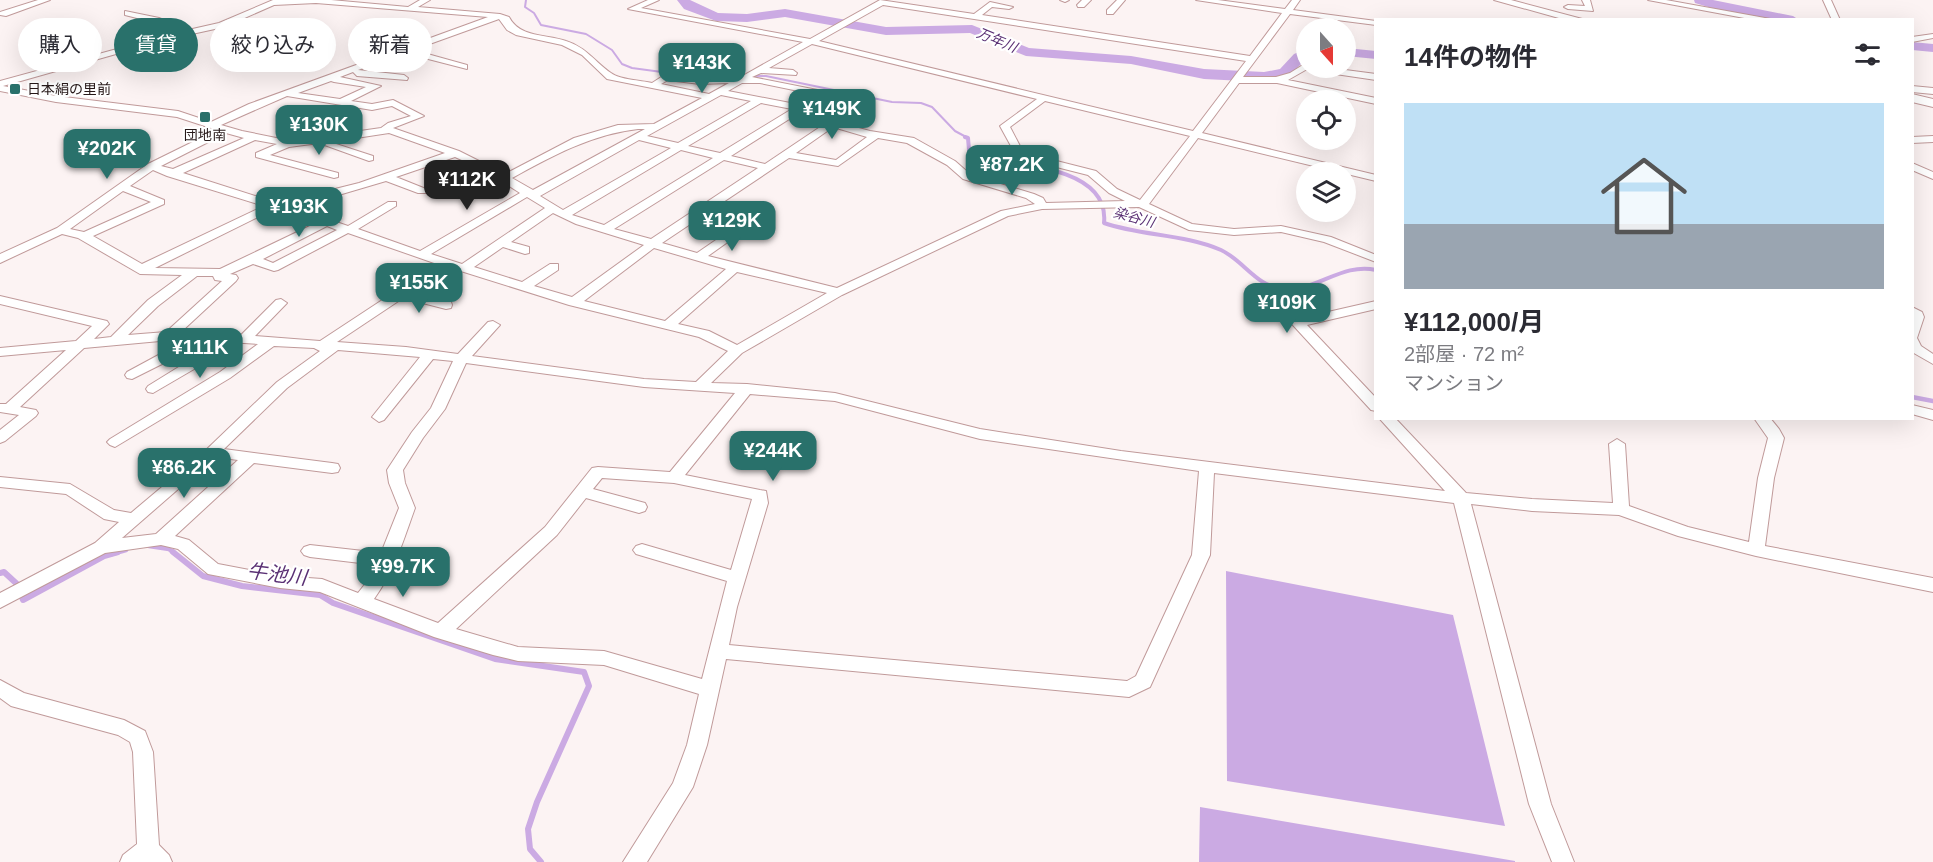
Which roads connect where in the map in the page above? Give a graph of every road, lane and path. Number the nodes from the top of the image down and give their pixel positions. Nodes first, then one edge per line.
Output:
1 (46, 0) edge
2 (426, 0) edge
3 (655, 0) edge
4 (1120, 0) edge
5 (1205, 0) edge
6 (1296, 0) edge
7 (1499, 0) edge
8 (1586, 0) edge
9 (1652, 0) edge
10 (1697, 0) edge
11 (1827, 0) edge
12 (884, 1) edge
13 (277, 2) edge
14 (1250, 3) edge
15 (1009, 7) dead end
16 (409, 9) junction
17 (1566, 11) edge
18 (1716, 11) edge
19 (1110, 12) dead end
20 (1286, 12) junction
21 (3, 14) dead end
22 (128, 14) dead end
23 (500, 16) junction
24 (976, 16) junction
25 (147, 18) edge
26 (1760, 18) edge
27 (1835, 18) edge
28 (1374, 23) edge
29 (198, 30) edge
30 (1933, 36) edge
31 (432, 41) edge
32 (810, 41) junction
33 (1914, 41) edge
34 (1914, 42) edge
35 (1933, 46) edge
36 (114, 53) edge
37 (432, 59) edge
38 (1251, 59) junction
39 (464, 68) dead end
40 (729, 71) dead end
41 (351, 72) joint
42 (793, 73) dead end
43 (1296, 73) edge
44 (752, 74) junction
45 (1356, 75) edge
46 (404, 78) dead end
47 (1374, 78) edge
48 (331, 79) junction
49 (1235, 80) junction
50 (1277, 80) junction
51 (0, 86) edge
52 (654, 86) junction
53 (1914, 89) edge
54 (1933, 91) edge
55 (286, 93) junction
56 (716, 94) junction
57 (1914, 98) edge
58 (761, 99) junction
59 (1042, 99) junction
60 (1374, 101) edge
61 (341, 102) junction
62 (1933, 103) edge
63 (802, 107) junction
64 (843, 116) junction
65 (831, 123) junction
66 (214, 124) junction
67 (656, 127) junction
68 (226, 129) junction
69 (385, 130) junction
70 (876, 135) junction
71 (1194, 136) junction
72 (254, 137) junction
73 (638, 137) junction
74 (1914, 140) edge
75 (320, 141) junction
76 (1933, 141) edge
77 (287, 144) junction
78 (680, 147) junction
79 (455, 153) junction
80 (786, 154) junction
81 (720, 157) junction
82 (369, 158) dead end
83 (152, 166) junction
84 (1914, 167) edge
85 (488, 168) junction
86 (766, 168) junction
87 (520, 169) junction
88 (171, 174) junction
89 (334, 174) dead end
90 (1914, 174) edge
91 (1929, 175) edge
92 (386, 177) junction
93 (505, 178) junction
94 (1374, 178) edge
95 (123, 187) junction
96 (422, 191) dead end
97 (531, 194) junction
98 (392, 204) dead end
99 (1140, 204) junction
100 (272, 206) junction
101 (1042, 206) junction
102 (294, 212) junction
103 (558, 212) junction
104 (326, 222) junction
105 (749, 222) dead end
106 (348, 229) junction
107 (61, 230) junction
108 (604, 230) junction
109 (84, 236) junction
110 (502, 243) junction
111 (652, 244) junction
112 (525, 250) dead end
113 (421, 255) junction
114 (699, 257) junction
115 (0, 259) edge
116 (252, 259) junction
117 (1374, 259) edge
118 (447, 263) junction
119 (466, 267) junction
120 (554, 267) dead end
121 (735, 268) junction
122 (142, 269) junction
123 (194, 272) junction
124 (221, 273) junction
125 (525, 286) junction
126 (838, 292) junction
127 (399, 293) junction
128 (0, 300) edge
129 (574, 302) junction
130 (281, 303) dead end
131 (446, 305) dead end
132 (1374, 305) edge
133 (1914, 312) edge
134 (493, 325) dead end
135 (668, 325) junction
136 (1914, 328) edge
137 (174, 336) junction
138 (225, 338) junction
139 (244, 340) junction
140 (115, 341) junction
141 (270, 342) junction
142 (79, 345) junction
143 (1914, 346) edge
144 (327, 347) junction
145 (737, 350) junction
146 (0, 352) edge
147 (429, 355) junction
148 (460, 359) junction
149 (1933, 360) edge
150 (132, 375) dead end
151 (699, 387) junction
152 (747, 388) junction
153 (153, 389) dead end
154 (1374, 405) edge
155 (4, 409) edge
156 (1914, 410) edge
157 (1933, 415) edge
158 (379, 417) dead end
159 (1388, 420) edge
160 (1763, 420) edge
161 (0, 438) edge
162 (115, 442) dead end
163 (1617, 444) dead end
164 (212, 452) junction
165 (252, 456) junction
166 (1207, 467) junction
167 (332, 468) dead end
168 (674, 478) junction
169 (0, 482) edge
170 (582, 492) junction
171 (1461, 498) junction
172 (639, 507) dead end
173 (1621, 509) junction
174 (135, 519) junction
175 (161, 538) junction
176 (101, 547) junction
177 (642, 550) dead end
178 (1756, 550) junction
179 (310, 551) dead end
180 (389, 560) junction
181 (737, 578) junction
182 (1933, 585) edge
183 (0, 601) edge
184 (362, 601) junction
185 (441, 632) junction
186 (718, 651) junction
187 (0, 688) edge
188 (709, 689) junction
189 (146, 858) edge
190 (634, 862) edge
191 (1563, 862) edge

1 - 21 street
2 - 16 street
3 - 32 street
4 - 19 street
5 - 14 street
6 - 20 street
7 - 17 main road
8 - 17 street
9 - 18 street
10 - 18 street
11 - 27 street
12 - 24 street
12 - 32 street
13 - 16 street
13 - 29 street
14 - 20 street
15 - 24 street
16 - 23 street
18 - 26 street
20 - 28 street
20 - 38 street
22 - 25 street
23 - 31 street
23 - 52 street
24 - 38 street
30 - 33 street
32 - 44 street
32 - 59 street
34 - 35 street
36 - 51 street
37 - 39 street
38 - 49 street
40 - 44 street
41 - 46 street
41 - 48 street
42 - 44 street
43 - 50 street
44 - 52 street
44 - 56 street
44 - 64 street
45 - 47 street
48 - 55 street
48 - 61 street
49 - 50 street
49 - 71 street
50 - 60 street
51 - 66 street
52 - 56 street
53 - 54 street
55 - 61 street
55 - 66 street
56 - 58 street
56 - 67 street
57 - 62 main road
58 - 63 street
58 - 78 street
59 - 71 street
59 - 99 street
61 - 69 street
63 - 64 street
63 - 81 street
64 - 65 street
65 - 70 street
65 - 80 street
66 - 68 street
67 - 73 street
67 - 87 street
68 - 72 street
68 - 83 street
69 - 75 street
69 - 79 street
70 - 80 street
70 - 101 street
71 - 94 street
71 - 99 street
72 - 77 street
72 - 88 street
73 - 78 street
73 - 97 street
74 - 76 street
75 - 77 street
75 - 82 street
77 - 89 street
78 - 81 street
78 - 103 street
79 - 85 street
79 - 92 street
80 - 86 street
81 - 86 street
81 - 108 street
83 - 88 street
83 - 95 street
84 - 91 street
85 - 87 street
85 - 93 street
86 - 111 street
87 - 93 street
88 - 100 street
90 - 91 street
92 - 96 street
92 - 102 street
93 - 97 street
95 - 107 street
95 - 109 street
97 - 103 street
97 - 113 street
98 - 106 street
99 - 101 street
99 - 117 street
100 - 102 street
100 - 122 street
101 - 126 street
102 - 104 street
103 - 108 street
103 - 110 street
104 - 106 street
104 - 116 street
105 - 114 street
106 - 113 street
106 - 116 street
107 - 109 street
107 - 115 street
108 - 111 street
109 - 122 street
110 - 112 street
110 - 119 street
111 - 114 street
111 - 129 street
113 - 118 street
114 - 121 street
116 - 124 street
118 - 119 street
118 - 127 street
119 - 125 street
120 - 125 street
121 - 126 street
121 - 135 street
122 - 123 street
123 - 124 street
123 - 140 street
124 - 137 street
125 - 129 street
126 - 145 street
127 - 131 street
127 - 144 street
128 - 142 street
129 - 135 street
130 - 139 street
132 - 154 street
133 - 136 street
134 - 148 street
135 - 145 street
137 - 138 street
137 - 140 street
137 - 150 street
138 - 139 street
138 - 153 street
139 - 141 street
140 - 142 street
141 - 144 street
141 - 162 street
142 - 146 street
142 - 155 street
143 - 149 street
144 - 147 street
144 - 164 street
145 - 151 street
147 - 148 street
147 - 158 street
148 - 151 street
148 - 180 street
151 - 152 street
152 - 166 street
152 - 168 street
155 - 161 street
156 - 157 street
159 - 171 street
160 - 178 street
163 - 173 street
164 - 165 street
164 - 174 street
165 - 167 street
165 - 175 street
166 - 171 street
166 - 186 street
168 - 170 street
168 - 181 street
169 - 174 street
170 - 172 street
170 - 185 street
171 - 173 street
171 - 191 street
173 - 178 street
174 - 176 street
175 - 176 street
175 - 184 street
176 - 183 street
177 - 181 street
178 - 182 street
179 - 180 street
180 - 184 street
181 - 186 street
184 - 185 street
185 - 188 street
186 - 188 street
187 - 189 street
188 - 190 street

